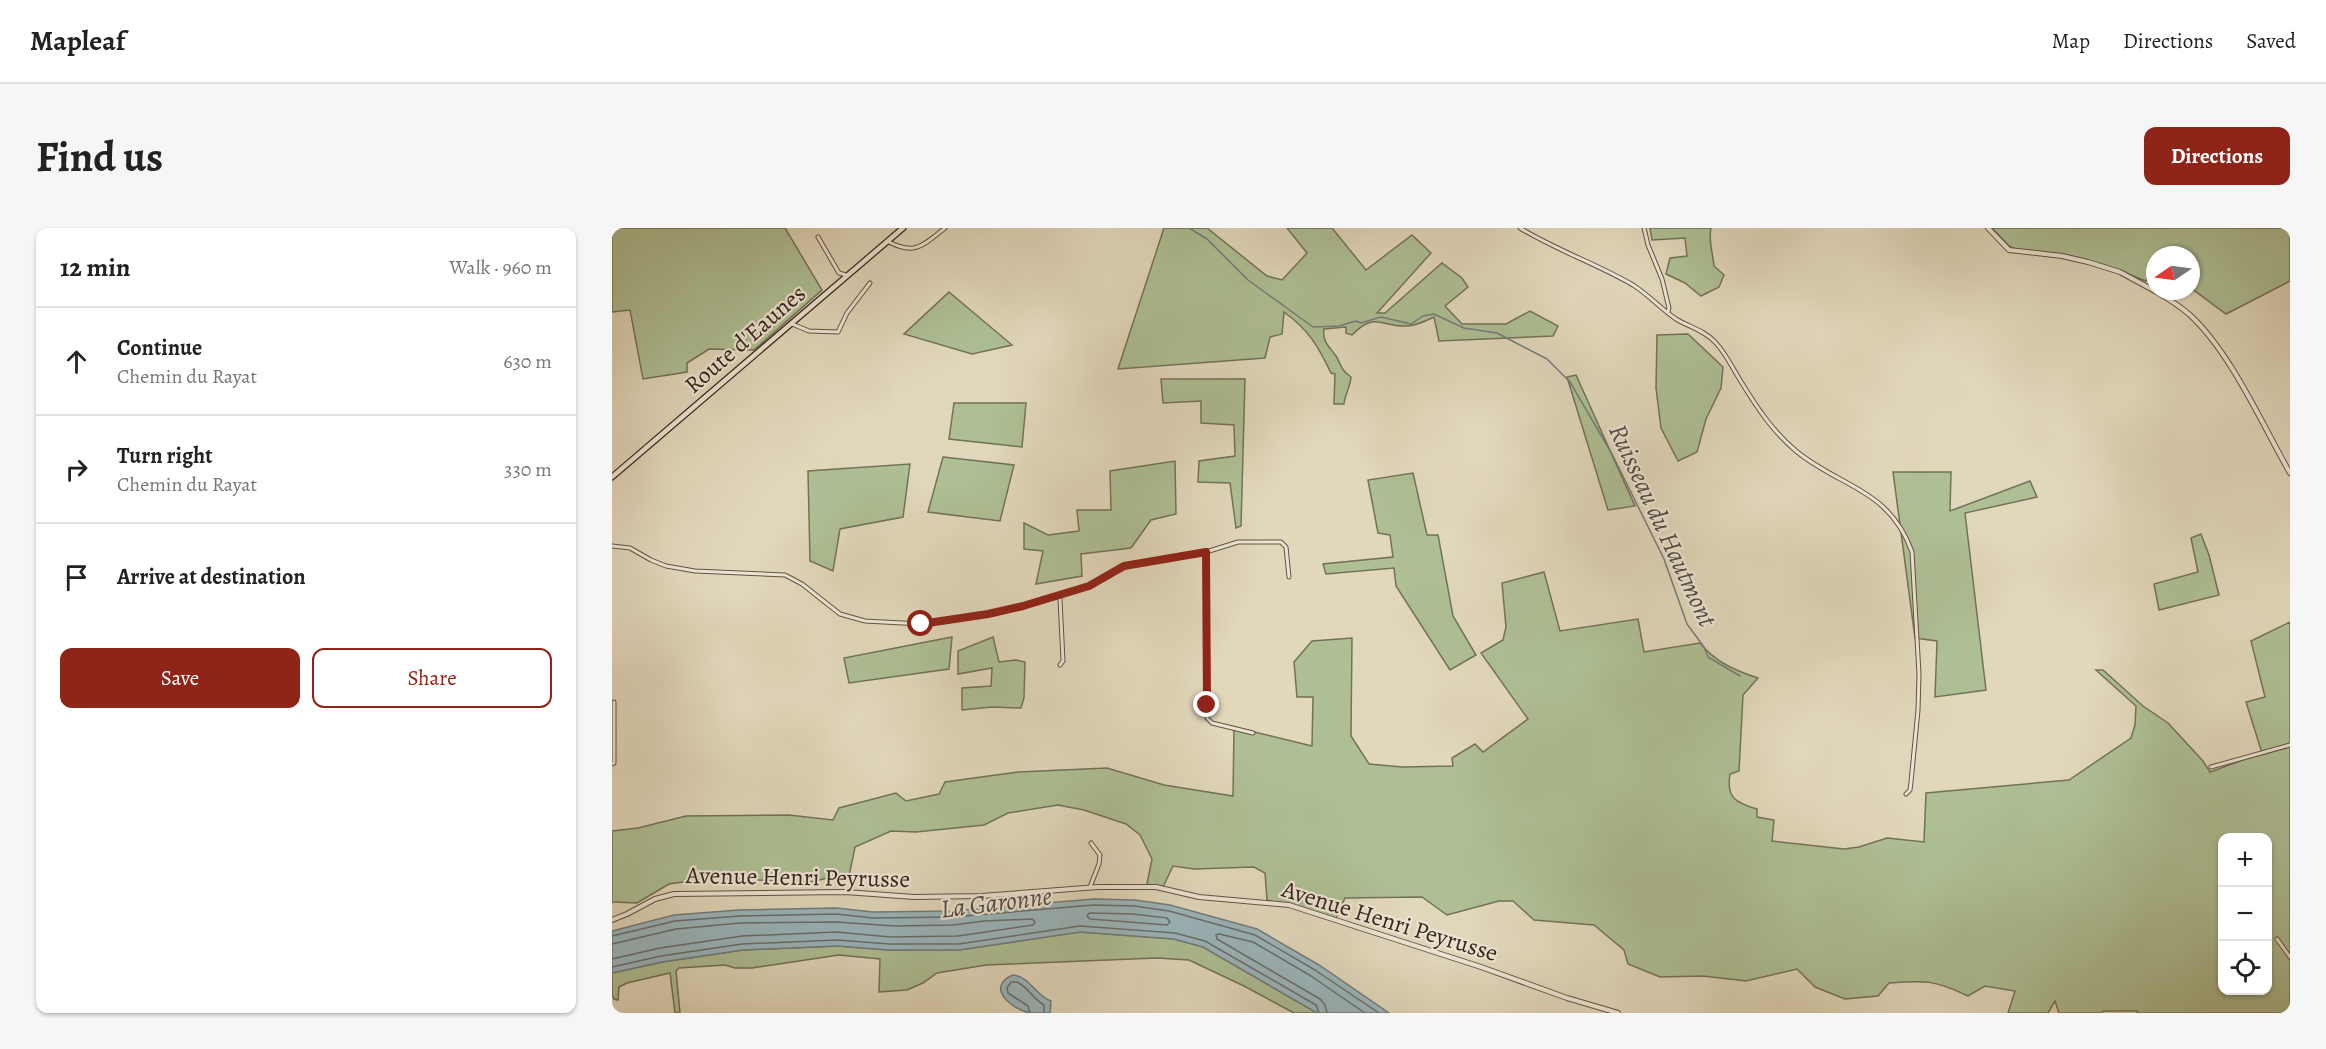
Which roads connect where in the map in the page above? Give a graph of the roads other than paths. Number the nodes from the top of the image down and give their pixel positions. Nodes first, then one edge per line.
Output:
1 (903, 228) edge
2 (945, 228) edge
3 (1520, 228) edge
4 (1644, 228) edge
5 (1988, 228) edge
6 (896, 230) edge
7 (818, 237) dead end
8 (887, 241) junction
9 (846, 275) junction
10 (870, 283) dead end
11 (2146, 286) edge
12 (2168, 300) edge
13 (1668, 312) junction
14 (791, 323) junction
15 (2290, 473) edge
16 (612, 477) edge
17 (612, 546) edge
18 (1206, 552) junction
19 (1289, 577) dead end
20 (1057, 595) junction
21 (1060, 665) dead end
22 (614, 702) dead end
23 (1253, 733) dead end
24 (2290, 745) edge
25 (612, 764) edge
26 (2211, 767) dead end
27 (1906, 794) dead end
28 (1092, 843) dead end
29 (1090, 887) junction
30 (612, 920) edge
31 (2277, 939) dead end
32 (2290, 957) edge
33 (1618, 1013) edge

1 - 6 main road, Route d'Eaunes
2 - 8 street
3 - 13 street
4 - 13 street
5 - 11 street
6 - 8 main road, Route d'Eaunes
7 - 9 street
8 - 9 main road, Route d'Eaunes
9 - 14 main road, Route d'Eaunes
10 - 14 street
12 - 15 street
13 - 27 street
14 - 16 main road, Route d'Eaunes
17 - 20 street
18 - 19 street
18 - 20 street
18 - 23 street
20 - 21 street
22 - 25 street
24 - 26 street
28 - 29 street
29 - 30 street, Avenue Henri Peyrusse
29 - 33 street, Avenue Henri Peyrusse
31 - 32 street

